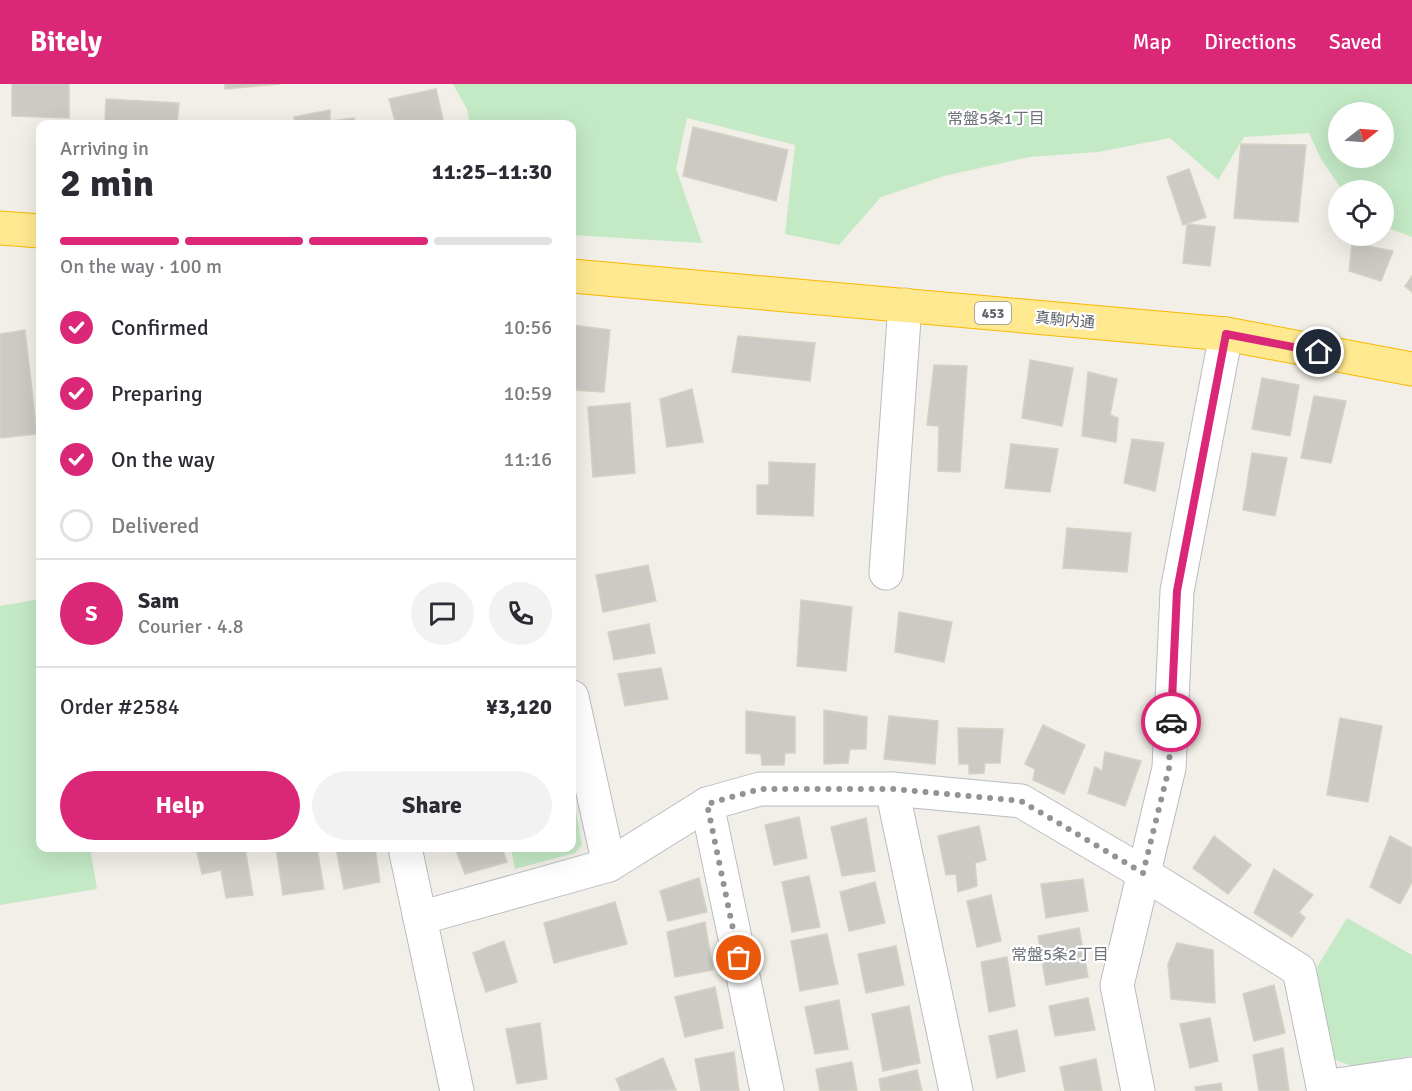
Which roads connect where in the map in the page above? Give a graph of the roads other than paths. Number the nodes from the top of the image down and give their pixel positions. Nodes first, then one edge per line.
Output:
1 (0, 228) edge
2 (36, 231) edge
3 (576, 276) edge
4 (905, 305) junction
5 (1226, 334) junction
6 (1412, 369) edge
7 (886, 573) dead end
8 (576, 715) edge
9 (892, 789) junction
10 (707, 804) junction
11 (406, 852) edge
12 (609, 865) junction
13 (1143, 873) junction
14 (420, 918) junction
15 (1412, 1074) edge
16 (1323, 1089) edge
17 (457, 1091) edge
18 (767, 1091) edge
19 (956, 1091) edge
20 (1138, 1091) edge

1 - 2 highway
3 - 4 highway, 真駒内通 / 453
4 - 5 highway, 真駒内通 / 453
4 - 7 street
5 - 6 highway, 真駒内通 / 453
5 - 13 street
8 - 12 street
9 - 10 street
9 - 13 street
9 - 19 street
10 - 12 street
10 - 18 street
11 - 14 street
12 - 14 street
13 - 16 street
13 - 20 street
14 - 17 street
15 - 16 street

